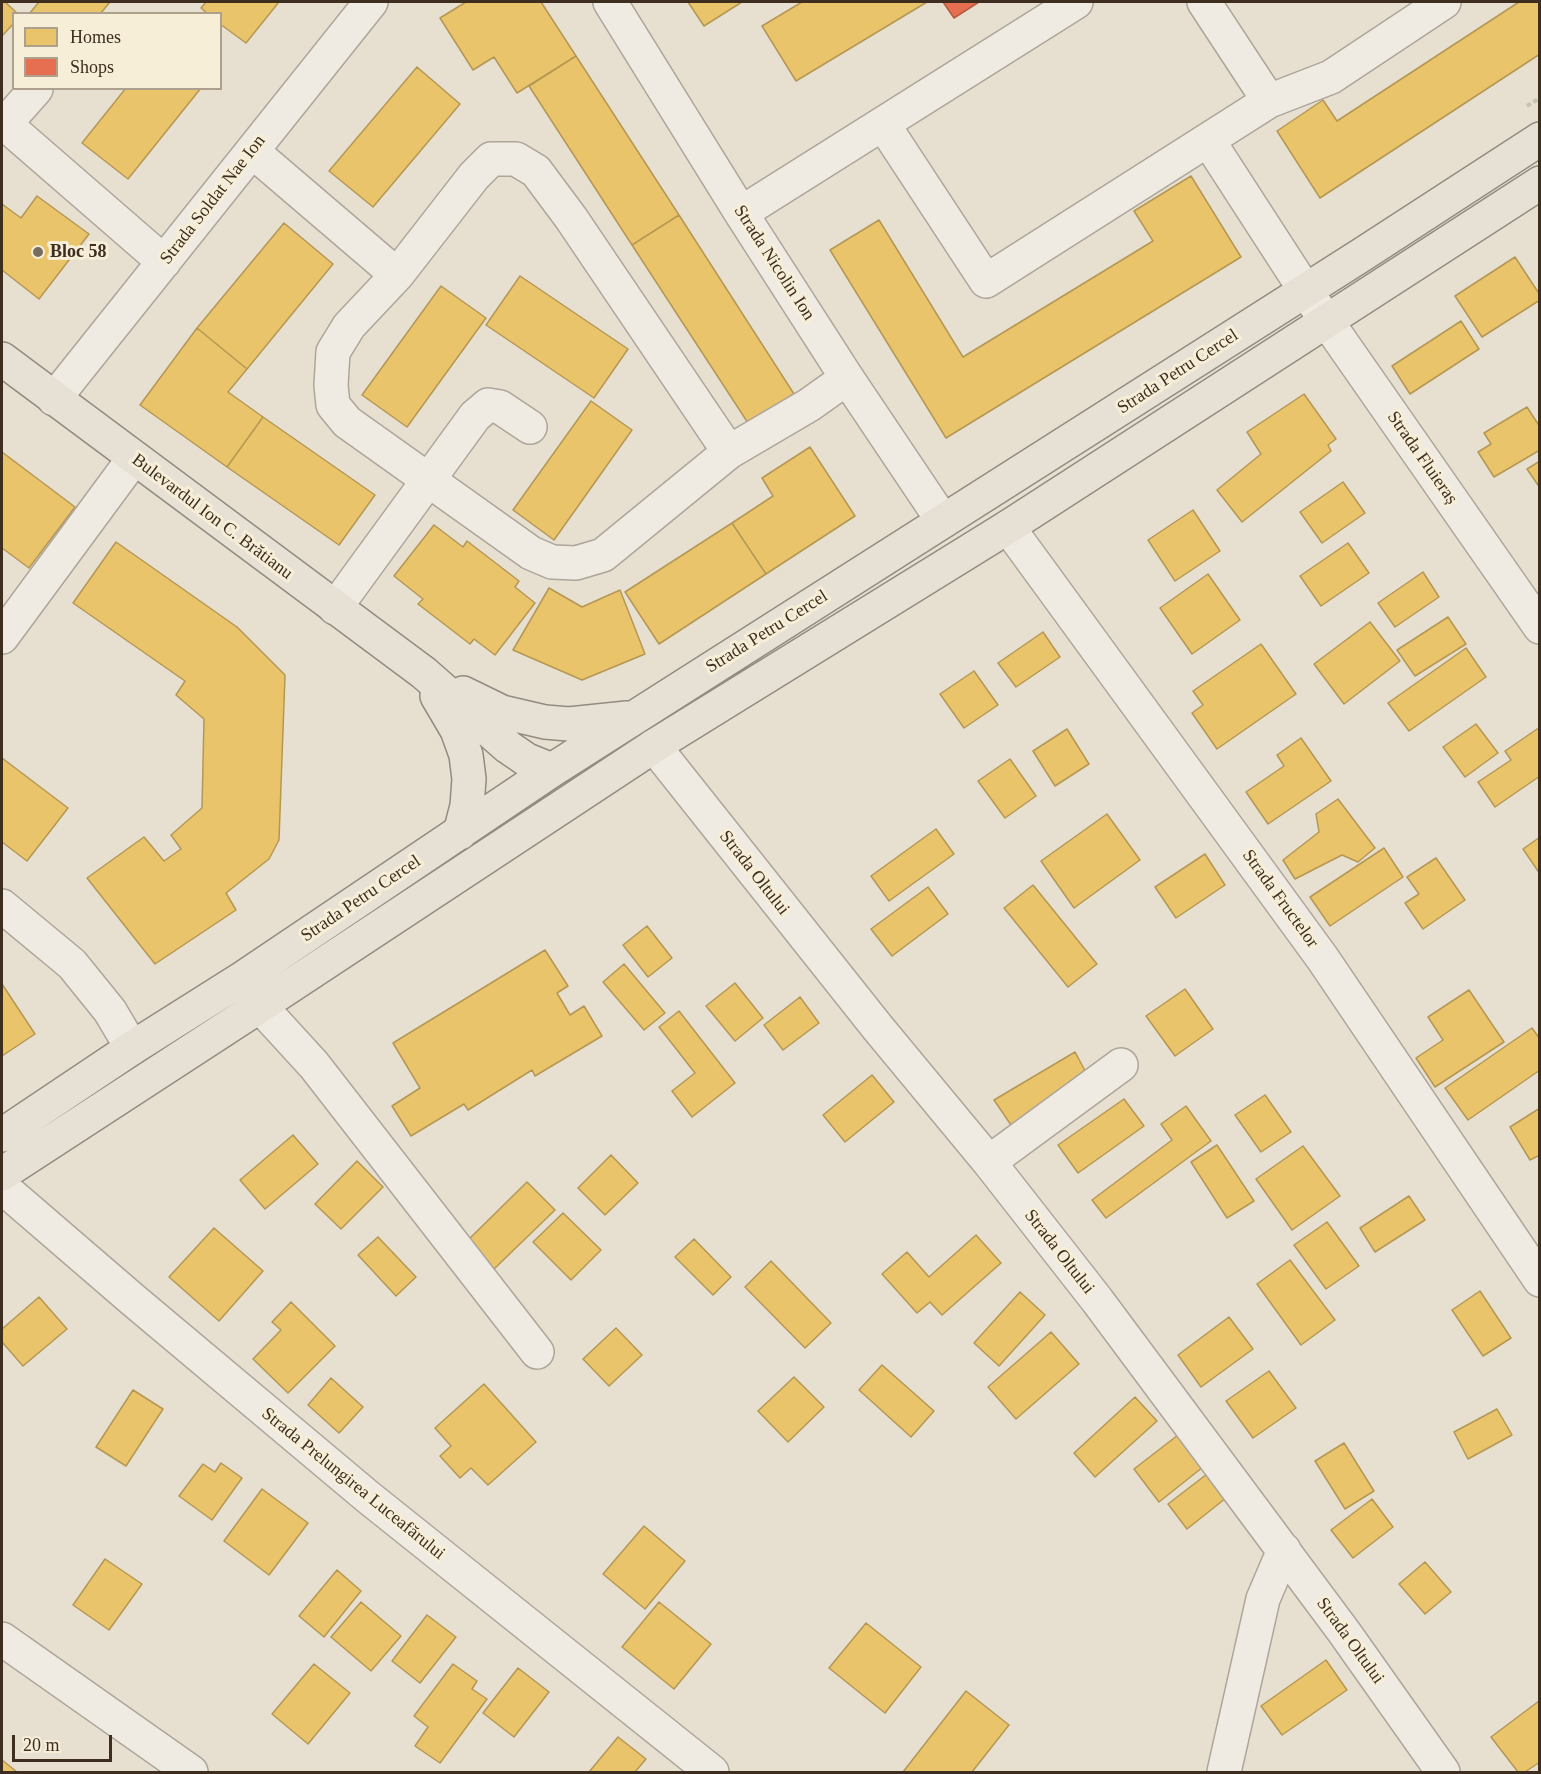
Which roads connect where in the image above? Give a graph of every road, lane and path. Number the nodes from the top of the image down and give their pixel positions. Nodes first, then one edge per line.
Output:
1 (371, 2) edge
2 (610, 2) edge
3 (1076, 2) edge
4 (1204, 2) edge
5 (1444, 2) edge
6 (35, 90) edge
7 (1269, 101) junction
8 (883, 124) junction
9 (1208, 140) junction
10 (1539, 140) edge
11 (252, 151) junction
12 (1539, 183) edge
13 (741, 213) junction
14 (164, 262) junction
15 (397, 275) junction
16 (1305, 290) junction
17 (1326, 321) junction
18 (2, 359) edge
19 (847, 378) junction
20 (54, 399) junction
21 (530, 427) dead end
22 (729, 452) junction
23 (134, 458) junction
24 (428, 480) junction
25 (943, 521) junction
26 (1008, 527) junction
27 (335, 608) junction
28 (1539, 627) edge
29 (2, 637) edge
30 (424, 673) junction
31 (502, 712) junction
32 (635, 717) junction
33 (654, 746) junction
34 (552, 770) junction
35 (577, 798) junction
36 (460, 833) junction
37 (2, 906) edge
38 (260, 1006) junction
39 (132, 1048) junction
40 (1121, 1065) dead end
41 (2, 1135) edge
42 (989, 1162) junction
43 (2, 1174) edge
44 (2, 1187) edge
45 (1539, 1280) edge
46 (537, 1352) dead end
47 (1284, 1550) junction
48 (2, 1639) edge
49 (191, 1773) edge
50 (712, 1773) edge
51 (1224, 1773) edge
52 (1443, 1773) edge

1 - 11 street, Strada Soldat Nae Ion
2 - 13 street, Strada Nicolin Ion
3 - 8 street
4 - 7 street
5 - 7 street
6 - 14 street
7 - 9 street
8 - 9 street
8 - 13 street
9 - 16 street, Strada Fluieraș
10 - 16 main road, Strada Petru Cercel
11 - 14 street, Strada Soldat Nae Ion
11 - 15 street
12 - 17 main road, Strada Petru Cercel
13 - 19 street, Strada Nicolin Ion
14 - 20 street, Strada Soldat Nae Ion
15 - 22 street
15 - 24 street
16 - 17 street, Strada Fluieraș
16 - 25 main road, Strada Petru Cercel
17 - 26 main road, Strada Petru Cercel
17 - 28 street, Strada Fluieraș
18 - 20 main road, Bulevardul Ion C. Brătianu
19 - 22 street
19 - 25 street, Strada Nicolin Ion
20 - 23 main road, Bulevardul Ion C. Brătianu
21 - 24 street
22 - 24 street
23 - 27 main road, Bulevardul Ion C. Brătianu
23 - 29 street
24 - 27 street
25 - 32 main road, Strada Petru Cercel
26 - 33 main road, Strada Petru Cercel
26 - 45 street, Strada Fructelor
27 - 30 main road, Bulevardul Ion C. Brătianu
30 - 31 main road
30 - 34 main road
30 - 36 main road
31 - 32 main road
31 - 34 main road
32 - 34 main road, Strada Petru Cercel
33 - 35 main road, Strada Petru Cercel
33 - 42 street, Strada Oltului
34 - 35 main road
34 - 36 main road, Strada Petru Cercel
35 - 38 main road, Strada Petru Cercel
36 - 39 main road, Strada Petru Cercel
37 - 39 street
38 - 43 main road, Strada Petru Cercel
38 - 46 street
39 - 41 main road, Strada Petru Cercel
40 - 42 street
42 - 47 street, Strada Oltului
44 - 50 street, Strada Prelungirea Luceafărului
47 - 51 street
47 - 52 street, Strada Oltului
48 - 49 street

